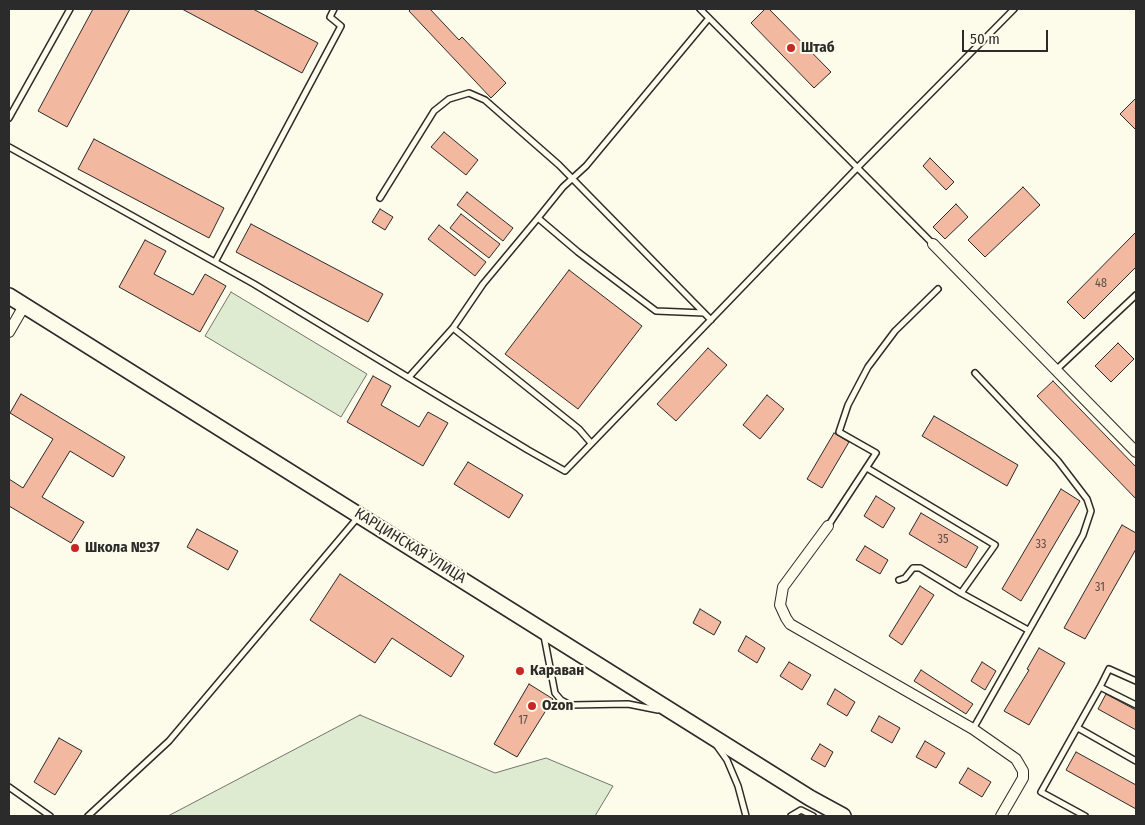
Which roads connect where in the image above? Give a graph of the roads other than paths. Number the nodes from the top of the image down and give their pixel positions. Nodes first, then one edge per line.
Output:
1 (70, 9) edge
2 (334, 9) edge
3 (700, 9) edge
4 (1014, 9) edge
5 (709, 18) junction
6 (9, 118) edge
7 (9, 147) edge
8 (858, 166) junction
9 (572, 179) junction
10 (380, 198) dead end
11 (538, 218) junction
12 (932, 244) joint
13 (215, 262) junction
14 (938, 289) dead end
15 (1136, 294) edge
16 (9, 296) edge
17 (24, 306) junction
18 (704, 313) junction
19 (711, 320) junction
20 (453, 328) junction
21 (9, 332) edge
22 (1056, 370) junction
23 (975, 374) dead end
24 (409, 377) junction
25 (592, 444) junction
26 (1136, 452) edge
27 (867, 468) junction
28 (360, 514) junction
29 (828, 526) joint
30 (899, 580) dead end
31 (961, 593) junction
32 (542, 628) junction
33 (1028, 630) junction
34 (1136, 681) edge
35 (1100, 687) junction
36 (1136, 704) edge
37 (1078, 728) junction
38 (973, 729) junction
39 (709, 733) junction
40 (1136, 761) edge
41 (9, 787) edge
42 (810, 798) junction
43 (50, 816) edge
44 (88, 816) edge
45 (746, 816) edge
46 (791, 816) edge
47 (813, 816) edge
48 (835, 816) edge
49 (843, 816) edge
50 (1000, 816) edge
51 (1085, 816) edge

1 - 6 lane
2 - 13 lane
3 - 5 lane
4 - 8 lane
5 - 8 lane
5 - 9 lane
7 - 13 lane
8 - 12 lane
8 - 19 lane
9 - 10 lane
9 - 11 lane
9 - 18 lane
11 - 18 lane
11 - 20 lane
12 - 22 street
13 - 24 lane
14 - 27 lane
15 - 22 lane
16 - 17 main road, КАРЦИНСКАЯ УЛИЦА
17 - 21 street
17 - 28 main road, КАРЦИНСКАЯ УЛИЦА
18 - 19 lane
19 - 25 lane
20 - 24 lane
20 - 25 lane
22 - 26 street
23 - 33 lane
24 - 25 lane
27 - 29 lane
27 - 31 lane
28 - 32 main road, КАРЦИНСКАЯ УЛИЦА
28 - 44 lane
29 - 38 street
30 - 31 lane
31 - 33 lane
32 - 39 main road, КАРЦИНСКАЯ УЛИЦА
32 - 39 lane
33 - 38 lane
34 - 35 lane
35 - 36 lane
35 - 37 lane
37 - 40 lane
37 - 51 lane
38 - 50 street
39 - 42 main road, КАРЦИНСКАЯ УЛИЦА
39 - 45 lane
41 - 43 lane
42 - 48 main road
42 - 49 main road
46 - 47 lane

